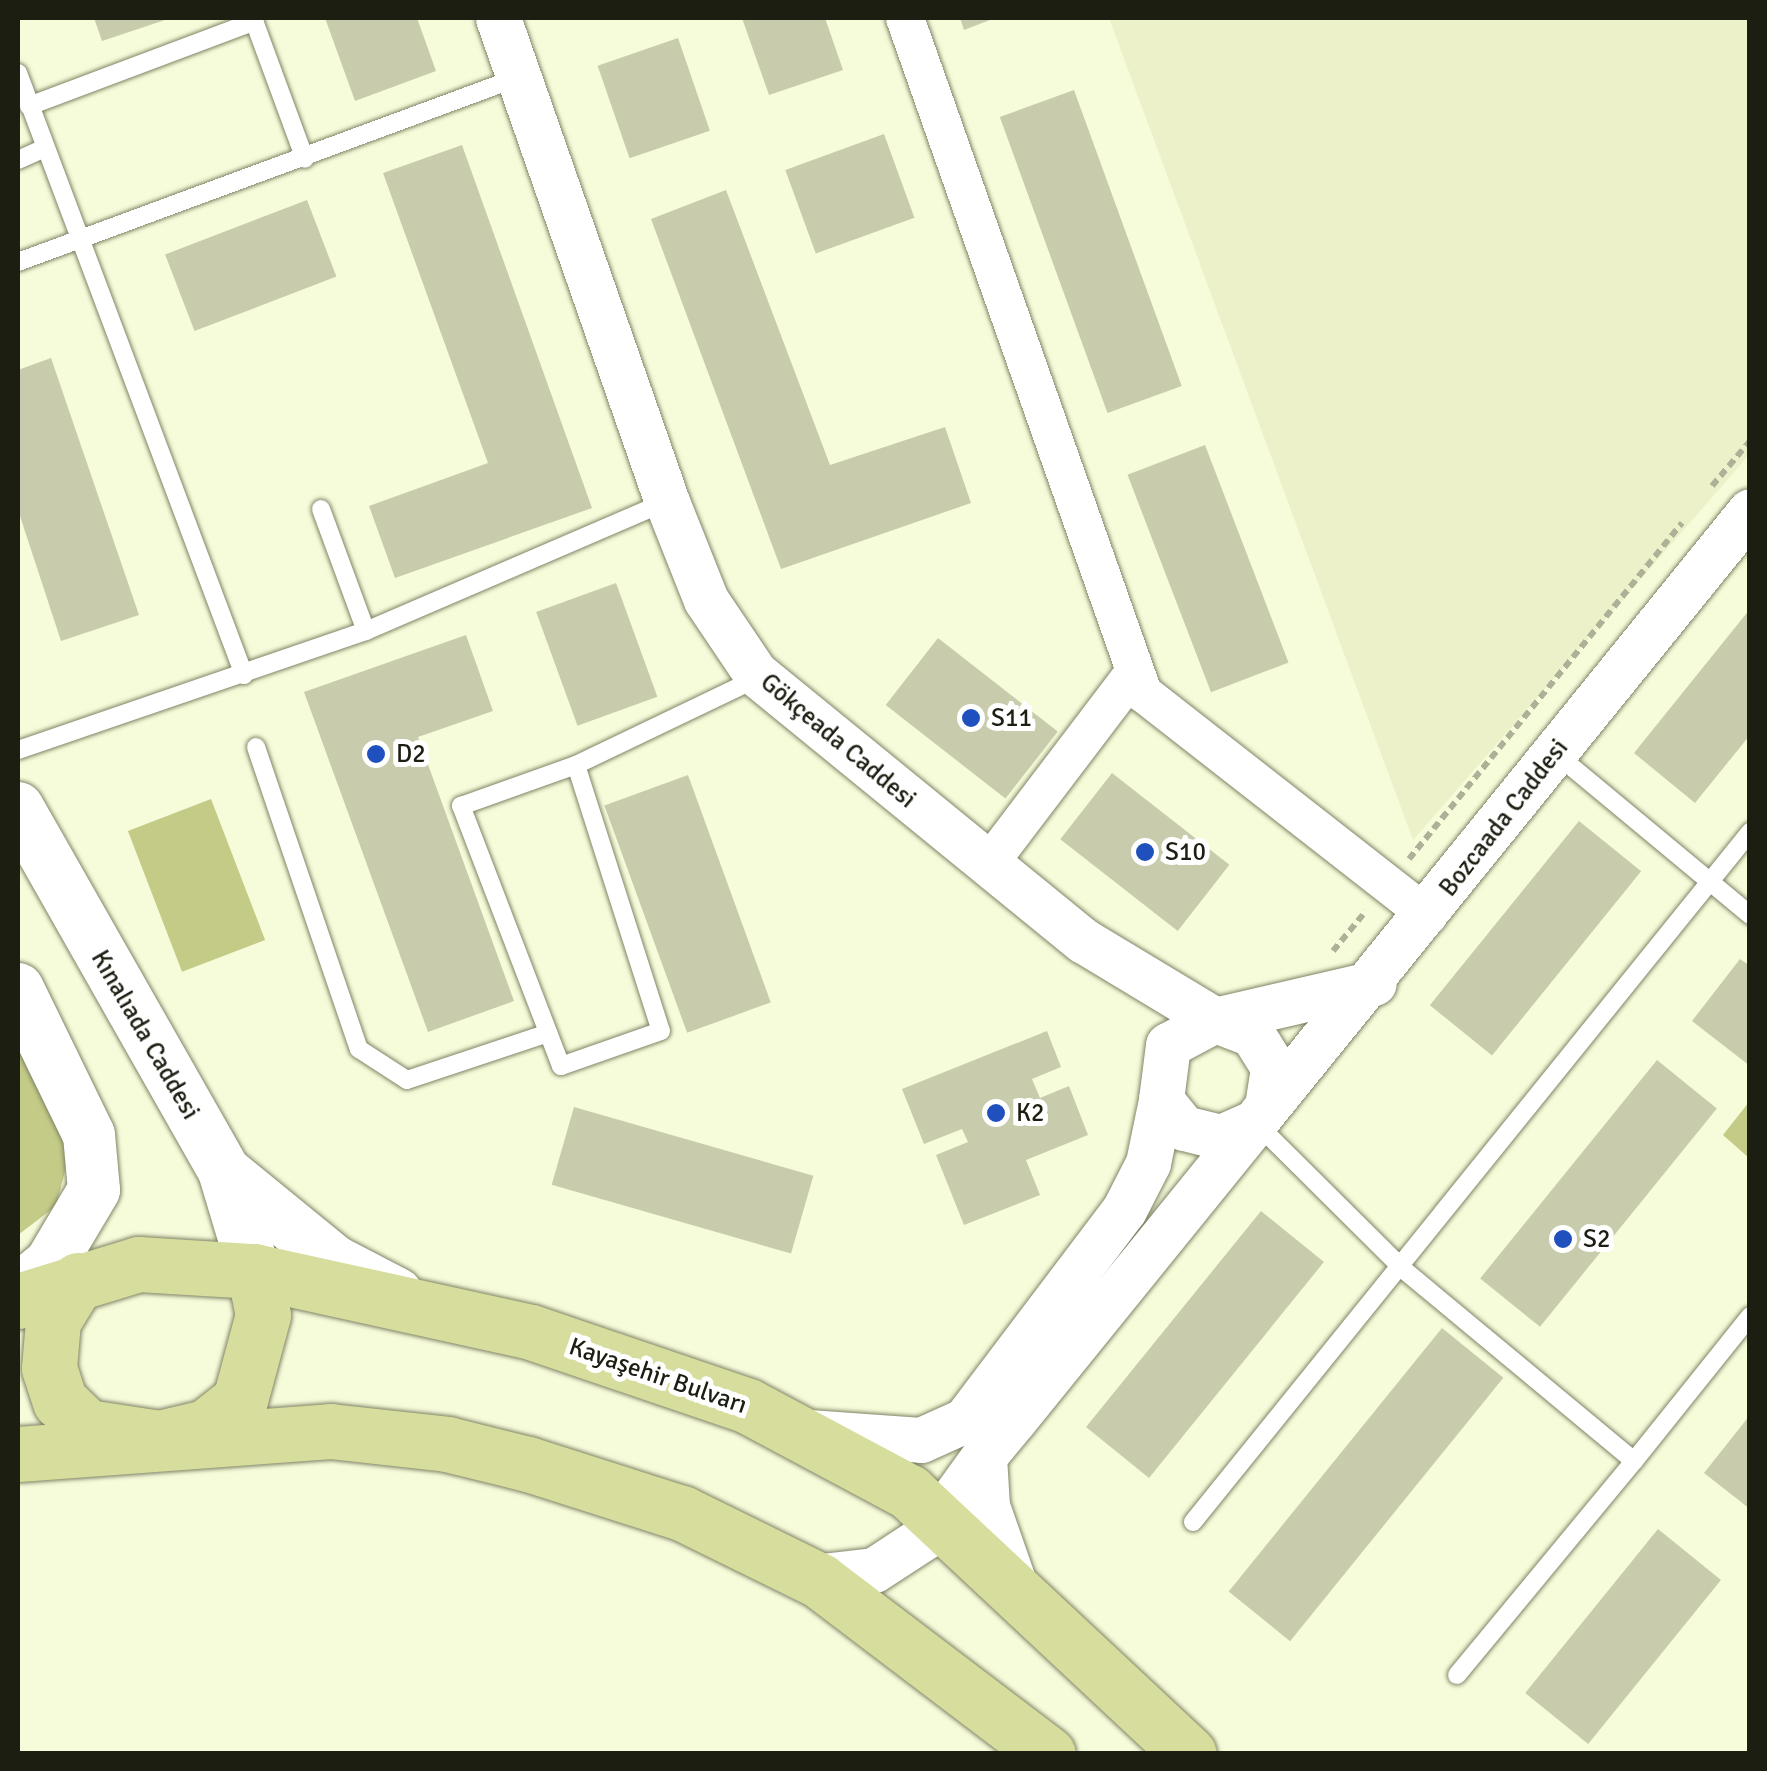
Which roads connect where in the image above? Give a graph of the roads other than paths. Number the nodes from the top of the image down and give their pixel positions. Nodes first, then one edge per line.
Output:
1 (498, 18) edge
2 (904, 18) edge
3 (254, 19) edge
4 (18, 74) edge
5 (519, 76) junction
6 (29, 106) junction
7 (45, 148) junction
8 (305, 159) junction
9 (18, 160) edge
10 (78, 239) junction
11 (18, 262) edge
12 (668, 502) junction
13 (321, 509) dead end
14 (1750, 512) edge
15 (366, 631) junction
16 (1135, 672) junction
17 (244, 674) junction
18 (760, 677) junction
19 (256, 747) dead end
20 (18, 750) edge
21 (1555, 753) junction
22 (576, 765) junction
23 (18, 808) edge
24 (1750, 832) edge
25 (988, 865) junction
26 (1711, 882) junction
27 (1750, 914) edge
28 (1428, 916) junction
29 (1374, 983) junction
30 (18, 989) edge
31 (1215, 1020) junction
32 (548, 1033) junction
33 (1161, 1100) junction
34 (1255, 1122) junction
35 (224, 1172) junction
36 (94, 1190) junction
37 (254, 1270) junction
38 (1404, 1270) junction
39 (78, 1280) junction
40 (18, 1290) edge
41 (18, 1301) edge
42 (421, 1306) junction
43 (1750, 1316) edge
44 (808, 1432) junction
45 (159, 1438) junction
46 (18, 1454) edge
47 (984, 1456) junction
48 (1634, 1461) junction
49 (941, 1518) junction
50 (1194, 1522) dead end
51 (813, 1577) junction
52 (1014, 1583) junction
53 (1456, 1675) dead end
54 (1178, 1742) edge
55 (1048, 1754) edge

1 - 5 street, Gökçeada Caddesi
2 - 16 street
3 - 6 lane
3 - 8 lane
4 - 6 lane
5 - 8 lane
5 - 12 street, Gökçeada Caddesi
6 - 7 lane
7 - 9 lane
7 - 10 lane
8 - 10 lane
10 - 11 lane
10 - 17 lane
12 - 15 lane
12 - 18 street, Gökçeada Caddesi
13 - 15 lane
14 - 21 street, Bozcaada Caddesi
15 - 17 lane
16 - 25 street
16 - 28 street
17 - 20 lane
18 - 22 lane
18 - 25 street, Gökçeada Caddesi
19 - 32 lane
21 - 26 lane
21 - 28 street, Bozcaada Caddesi
22 - 32 lane
22 - 32 lane
23 - 35 main road, Kınalıada Caddesi
24 - 26 lane
25 - 31 street, Gökçeada Caddesi
26 - 27 lane
26 - 38 lane
28 - 29 street, Bozcaada Caddesi
29 - 31 street
29 - 34 street, Bozcaada Caddesi
30 - 36 main road
31 - 33 street
31 - 34 street
33 - 34 street
33 - 44 street
34 - 38 lane
34 - 47 street, Bozcaada Caddesi
35 - 37 main road, Kınalıada Caddesi
35 - 42 main road
36 - 39 main road
36 - 40 main road
37 - 39 main road, Kayaşehir Bulvarı
37 - 42 main road, Kayaşehir Bulvarı
37 - 45 main road
38 - 48 lane
38 - 50 lane
39 - 41 main road, Kayaşehir Bulvarı
39 - 45 main road
42 - 44 main road, Kayaşehir Bulvarı
43 - 48 lane
44 - 49 main road, Kayaşehir Bulvarı
45 - 46 main road
45 - 51 main road
47 - 49 street, Bozcaada Caddesi
47 - 52 street
48 - 53 lane
49 - 51 street, Bozcaada Caddesi
49 - 52 main road, Kayaşehir Bulvarı
51 - 55 main road
52 - 54 main road, Kayaşehir Bulvarı

